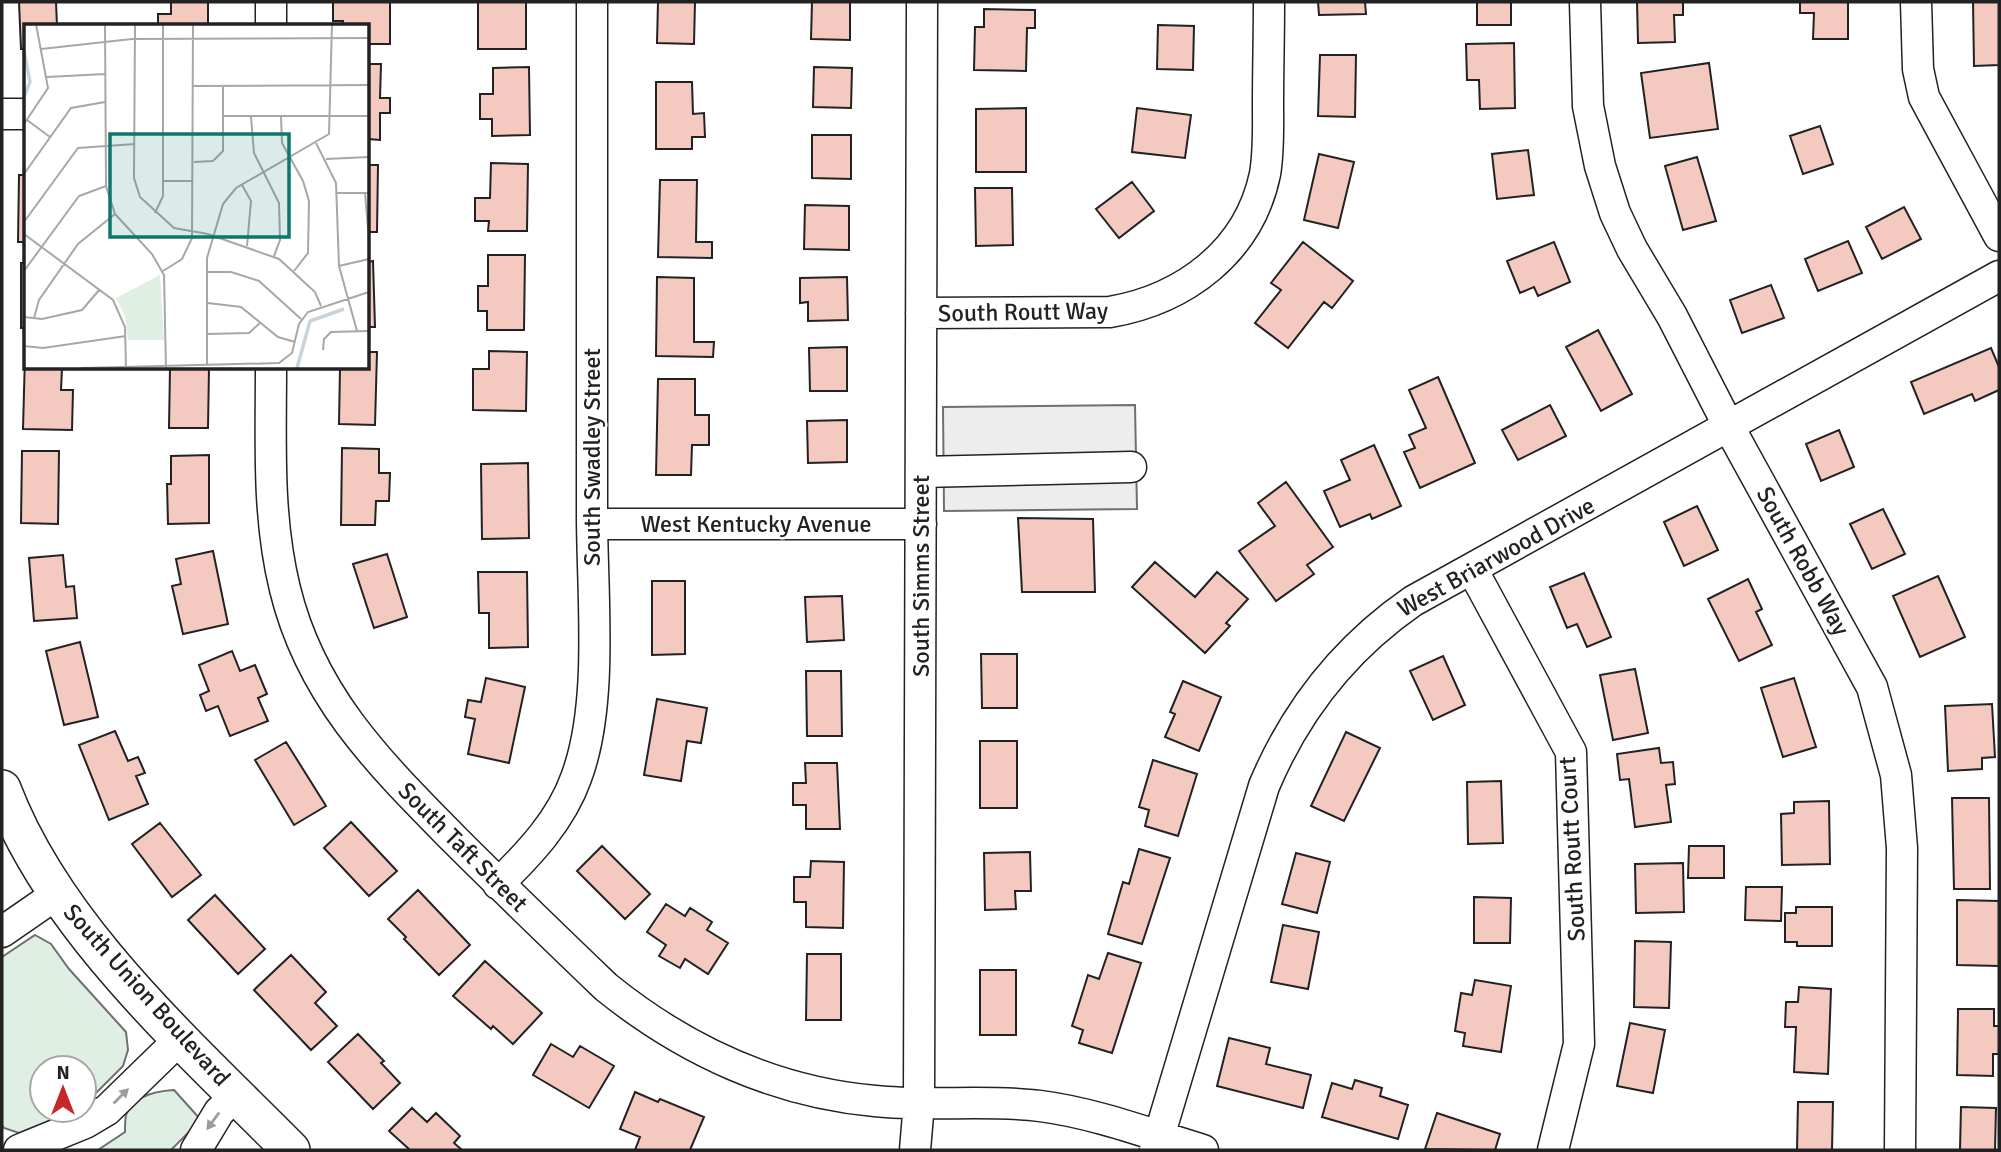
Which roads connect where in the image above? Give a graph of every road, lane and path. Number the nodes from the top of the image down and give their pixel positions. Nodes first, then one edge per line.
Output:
1 (271, 2) edge
2 (592, 2) edge
3 (922, 2) edge
4 (1269, 2) edge
5 (1585, 2) edge
6 (1916, 2) edge
7 (271, 24) edge
8 (2, 114) edge
9 (24, 114) edge
10 (1999, 236) edge
11 (1999, 276) edge
12 (921, 313) junction
13 (271, 369) edge
14 (1729, 427) junction
15 (1131, 467) dead end
16 (921, 472) junction
17 (592, 524) junction
18 (921, 524) junction
19 (1472, 569) junction
20 (2, 789) edge
21 (498, 884) junction
22 (57, 894) junction
23 (2, 932) edge
24 (181, 1038) junction
25 (236, 1095) junction
26 (919, 1103) junction
27 (1157, 1144) edge
28 (19, 1150) edge
29 (196, 1150) edge
30 (291, 1150) edge
31 (915, 1150) edge
32 (1203, 1150) edge
33 (1553, 1150) edge
34 (1900, 1150) edge

1 - 7 street
2 - 17 street, South Swadley Street
3 - 12 street, South Simms Street
4 - 12 street, South Routt Way
5 - 14 street, South Robb Way
6 - 10 street
8 - 9 street
11 - 14 street, West Briarwood Drive
12 - 16 street, South Simms Street
13 - 21 street, South Taft Street
14 - 19 street, West Briarwood Drive
14 - 34 street, South Robb Way
15 - 16 street
16 - 18 street, South Simms Street
17 - 18 street, West Kentucky Avenue
17 - 21 street, South Swadley Street
18 - 26 street, South Simms Street
19 - 27 street, West Briarwood Drive
19 - 33 street, South Routt Court
20 - 22 main road, South Union Boulevard
21 - 26 street, South Taft Street
22 - 23 street
22 - 24 main road, South Union Boulevard
24 - 25 main road, South Union Boulevard
28 -> 24 street
25 -> 29 street
25 - 30 main road, South Union Boulevard
26 - 27 street, South Taft Street
26 - 31 street, South Simms Street
27 - 32 street, South Taft Street

